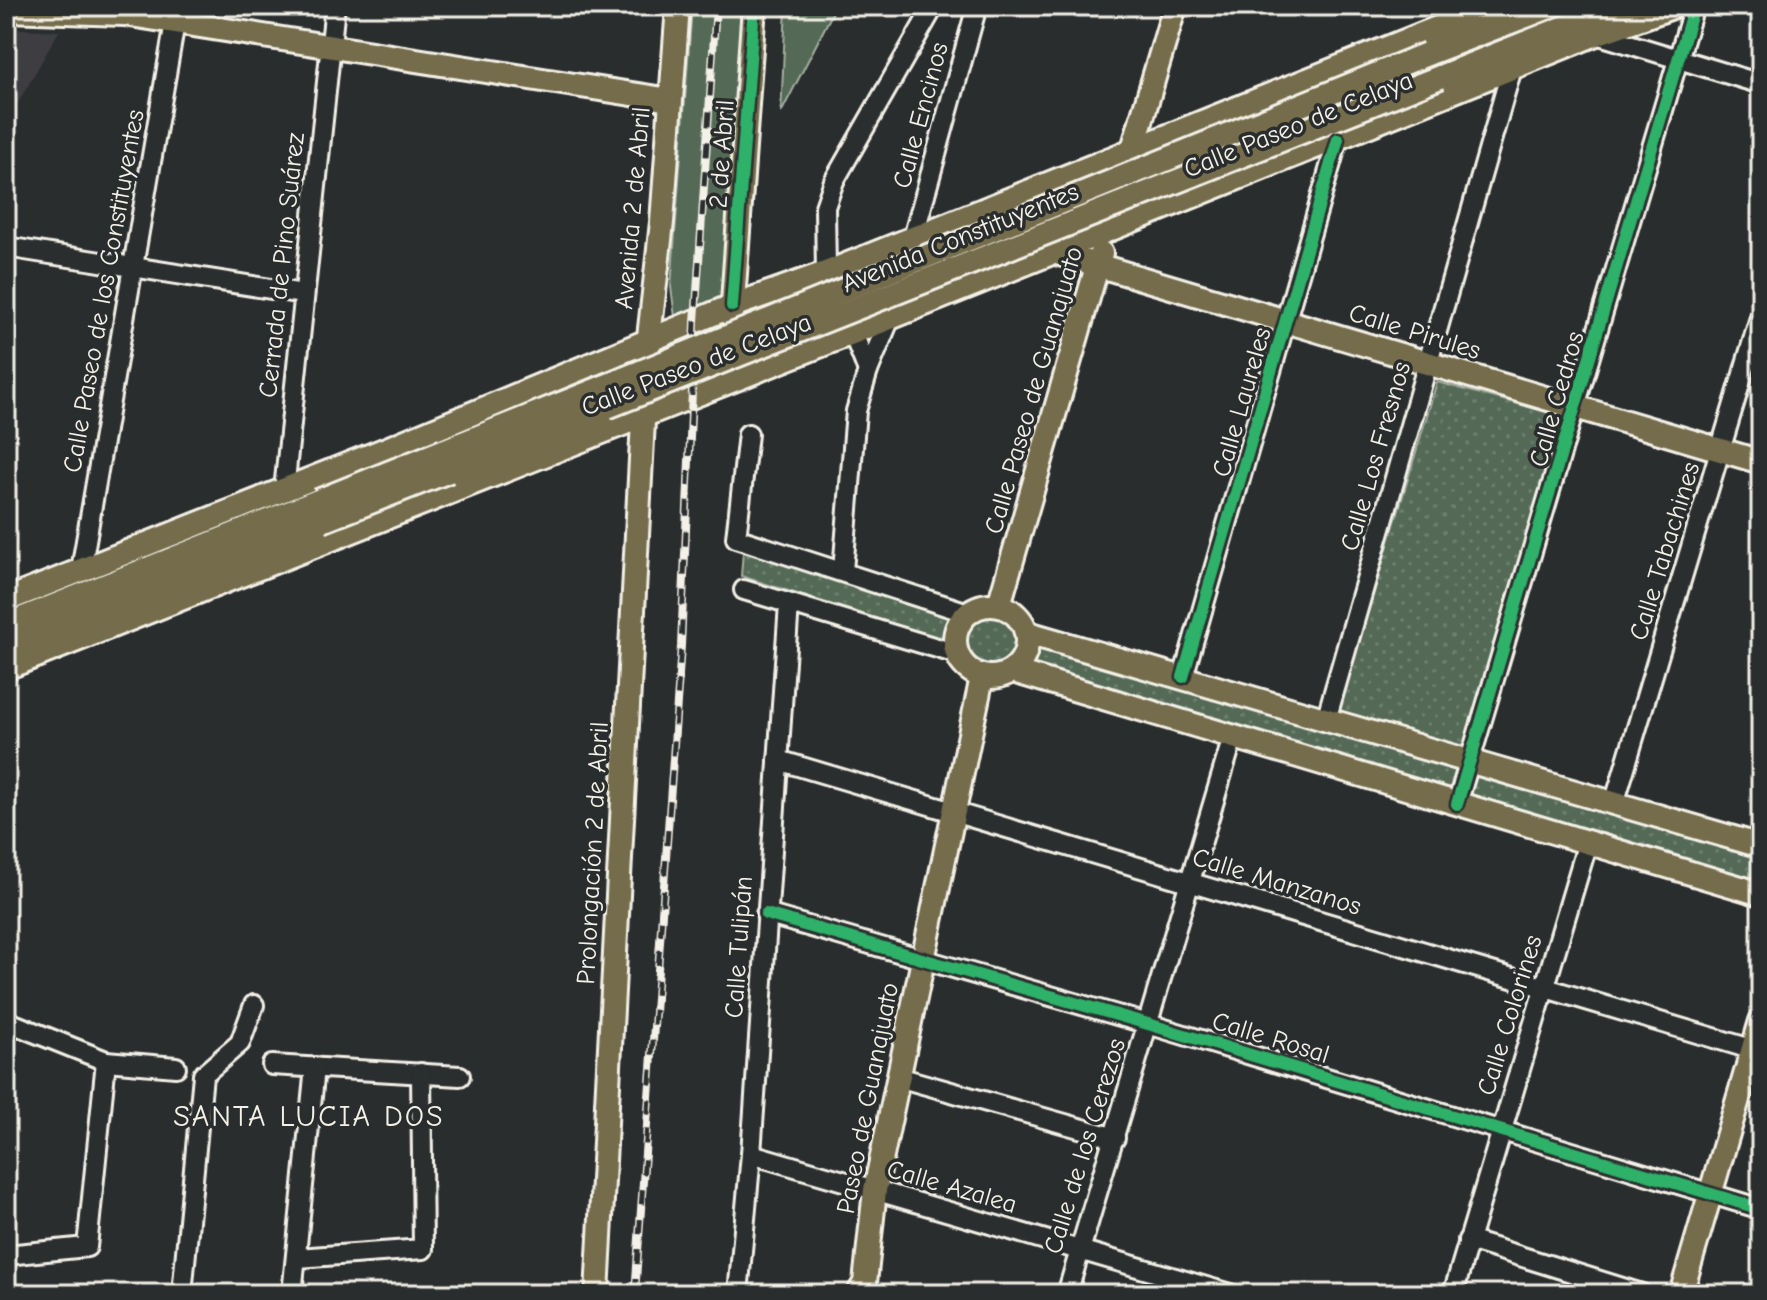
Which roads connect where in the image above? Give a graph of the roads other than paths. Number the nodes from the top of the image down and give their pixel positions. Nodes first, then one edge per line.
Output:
1 (335, 6) edge
2 (678, 6) edge
3 (754, 6) edge
4 (934, 6) edge
5 (977, 6) edge
6 (1175, 6) edge
7 (1537, 6) edge
8 (1552, 6) edge
9 (1618, 6) edge
10 (1674, 6) edge
11 (1694, 6) edge
12 (6, 10) edge
13 (125, 10) edge
14 (1495, 16) edge
15 (175, 22) junction
16 (1596, 34) junction
17 (331, 46) junction
18 (1677, 58) junction
19 (1507, 60) junction
20 (1761, 84) edge
21 (670, 100) junction
22 (1149, 132) junction
23 (1338, 139) junction
24 (1133, 148) junction
25 (1044, 184) junction
26 (1110, 229) junction
27 (913, 238) junction
28 (6, 247) edge
29 (1058, 250) junction
30 (1097, 265) junction
31 (134, 269) junction
32 (826, 273) junction
33 (303, 294) junction
34 (732, 306) junction
35 (1761, 314) edge
36 (890, 318) junction
37 (1287, 321) junction
38 (848, 335) junction
39 (647, 342) junction
40 (598, 363) junction
41 (1429, 365) junction
42 (868, 371) junction
43 (731, 380) junction
44 (606, 397) junction
45 (1576, 408) junction
46 (643, 414) junction
47 (598, 432) junction
48 (748, 434) dead end
49 (389, 448) junction
50 (1721, 451) junction
51 (1761, 462) edge
52 (315, 478) junction
53 (284, 490) junction
54 (409, 508) junction
55 (326, 519) junction
56 (81, 570) junction
57 (843, 571) junction
58 (744, 590) dead end
59 (6, 600) edge
60 (789, 604) junction
61 (999, 605) junction
62 (968, 613) junction
63 (6, 625) edge
64 (1028, 633) junction
65 (6, 648) edge
66 (957, 654) junction
67 (6, 668) edge
68 (1013, 671) junction
69 (982, 677) junction
70 (1183, 677) junction
71 (1326, 720) junction
72 (1233, 737) junction
73 (778, 760) junction
74 (1471, 762) junction
75 (1457, 804) junction
76 (1614, 804) junction
77 (952, 812) junction
78 (1588, 842) junction
79 (1761, 846) edge
80 (1190, 882) junction
81 (1761, 894) edge
82 (766, 914) junction
83 (922, 958) junction
84 (1544, 989) junction
85 (254, 1005) dead end
86 (6, 1021) edge
87 (1761, 1021) edge
88 (1148, 1024) junction
89 (1757, 1051) edge
90 (106, 1061) junction
91 (272, 1065) dead end
92 (176, 1067) dead end
93 (315, 1067) junction
94 (421, 1073) junction
95 (460, 1076) dead end
96 (898, 1077) junction
97 (1502, 1129) junction
98 (1115, 1138) junction
99 (751, 1154) junction
100 (875, 1190) junction
101 (1710, 1194) junction
102 (1761, 1209) edge
103 (1468, 1240) junction
104 (1080, 1250) junction
105 (6, 1255) edge
106 (297, 1258) junction
107 (182, 1294) edge
108 (292, 1294) edge
109 (597, 1294) edge
110 (738, 1294) edge
111 (858, 1294) edge
112 (1067, 1294) edge
113 (1230, 1294) edge
114 (1453, 1294) edge
115 (1642, 1294) edge
116 (1681, 1294) edge

1 - 17 street, Cerrada de Pino Suárez
2 - 21 main road, Avenida 2 de Abril
3 - 34 main road, 2 de Abril
4 - 32 street, Calle Encinos
5 - 27 street, Calle Encinos
6 - 22 main road
7 - 14 main road
8 - 14 main road, Avenida Constituyentes
9 - 19 main road, Avenida Constituyentes
10 - 16 main road, Calle Paseo de Celaya
10 - 19 main road
11 - 18 street, Calle Cedros
12 - 13 main road
13 - 15 main road
14 - 22 main road, Calle Paseo de Celaya
14 - 44 main road, Avenida Constituyentes, bridge
15 - 17 main road
15 - 31 street, Calle Paseo de los Constituyentes
16 - 18 street
16 - 19 main road, Calle Paseo de Celaya
17 - 21 main road
17 - 33 street, Cerrada de Pino Suárez
18 - 20 street
18 - 45 street, Calle Cedros
19 - 23 main road, Calle Paseo de Celaya
19 - 41 street, Calle Los Fresnos
19 - 44 main road, Avenida Constituyentes, bridge
21 - 39 main road, Avenida 2 de Abril
22 - 24 main road, Calle Paseo de Celaya
23 - 26 main road, Calle Paseo de Celaya
23 - 37 street, Calle Laureles
24 - 25 main road, Calle Paseo de Celaya
24 - 26 main road, Calle Paseo de Guanajuato
25 - 27 main road, Calle Paseo de Celaya
25 - 29 street
26 - 29 main road, Calle Paseo de Celaya
26 - 30 main road, Calle Paseo de Guanajuato
27 - 32 main road, Calle Paseo de Celaya
28 - 31 street
29 - 30 main road, Calle Pirules
29 - 36 main road, Calle Paseo de Celaya
30 - 37 main road, Calle Pirules
30 - 61 main road, Calle Paseo de Guanajuato
31 - 33 street
31 - 56 street, Calle Paseo de los Constituyentes
32 - 34 main road, Calle Paseo de Celaya
32 - 38 street, Calle Encinos
33 - 53 street, Cerrada de Pino Suárez
34 - 39 main road, Calle Paseo de Celaya
34 - 43 main road, 2 de Abril
35 - 50 street, Calle Tabachines
36 - 38 main road, Calle Paseo de Celaya
36 - 42 street
37 - 41 main road, Calle Pirules
37 - 70 street, Calle Laureles
38 - 42 street
38 - 43 main road, Calle Paseo de Celaya
39 - 40 main road, Calle Paseo de Celaya
39 - 46 main road, Avenida 2 de Abril
40 - 47 street
40 - 49 main road, Calle Paseo de Celaya
41 - 45 main road, Calle Pirules
41 - 71 street, Calle Los Fresnos
42 - 57 street
43 - 46 main road, Calle Paseo de Celaya
44 - 55 main road, Avenida Constituyentes, bridge
45 - 50 main road, Calle Pirules
45 - 74 street, Calle Cedros
46 - 47 main road, Calle Paseo de Celaya
46 - 109 main road, Prolongación 2 de Abril
47 - 54 main road, Calle Paseo de Celaya
48 - 57 street
49 - 52 main road, Calle Paseo de Celaya
49 - 54 street
50 - 51 main road, Calle Pirules
50 - 76 street, Calle Tabachines
52 - 53 main road, Calle Paseo de Celaya
52 - 55 street
53 - 56 main road, Calle Paseo de Celaya
54 - 55 main road, Calle Paseo de Celaya
55 - 63 main road
55 - 65 main road
55 - 67 main road, Calle Paseo de Celaya
56 - 59 main road, Calle Paseo de Celaya
57 - 62 street
58 - 60 street
60 - 66 street
60 - 73 street, Calle Tulipán
61 - 62 main road
61 - 64 main road
62 - 66 main road
64 - 68 main road
64 - 70 main road
66 - 69 main road
68 - 69 main road
68 - 72 main road
69 - 77 main road, Paseo de Guanajuato
70 - 71 main road
71 - 74 main road
72 - 75 main road
72 - 80 street, Calle de los Cerezos
73 - 77 street, Calle Manzanos
73 - 82 street, Calle Tulipán
74 - 75 street, Calle Cedros
74 - 76 main road
75 - 78 main road
76 - 79 main road
77 - 80 street, Calle Manzanos
77 - 83 main road, Paseo de Guanajuato
78 - 81 main road
78 - 84 street, Calle Colorines
80 - 84 street, Calle Manzanos
80 - 88 street, Calle de los Cerezos
82 - 83 street, Calle Rosal
82 - 99 street, Calle Tulipán
83 - 88 street, Calle Rosal
83 - 96 main road, Paseo de Guanajuato
84 - 89 street, Calle Manzanos
84 - 97 street, Calle Colorines
85 - 107 street
86 - 90 street
87 - 89 main road
88 - 97 street, Calle Rosal
88 - 98 street, Calle de los Cerezos
89 - 101 main road
90 - 92 street
90 - 105 street
91 - 93 street
93 - 94 street
93 - 106 street
94 - 95 street
94 - 106 street
96 - 98 street
96 - 100 main road, Paseo de Guanajuato
97 - 101 street, Calle Rosal
97 - 103 street, Calle Colorines
98 - 104 street, Calle de los Cerezos
99 - 100 street, Calle Azalea
99 - 110 street, Calle Tulipán
100 - 104 street, Calle Azalea
100 - 111 main road, Paseo de Guanajuato
101 - 102 street, Calle Rosal
101 - 116 main road
103 - 114 street, Calle Colorines
103 - 115 street
104 - 112 street, Calle de los Cerezos
104 - 113 street, Calle Azalea
106 - 108 street

